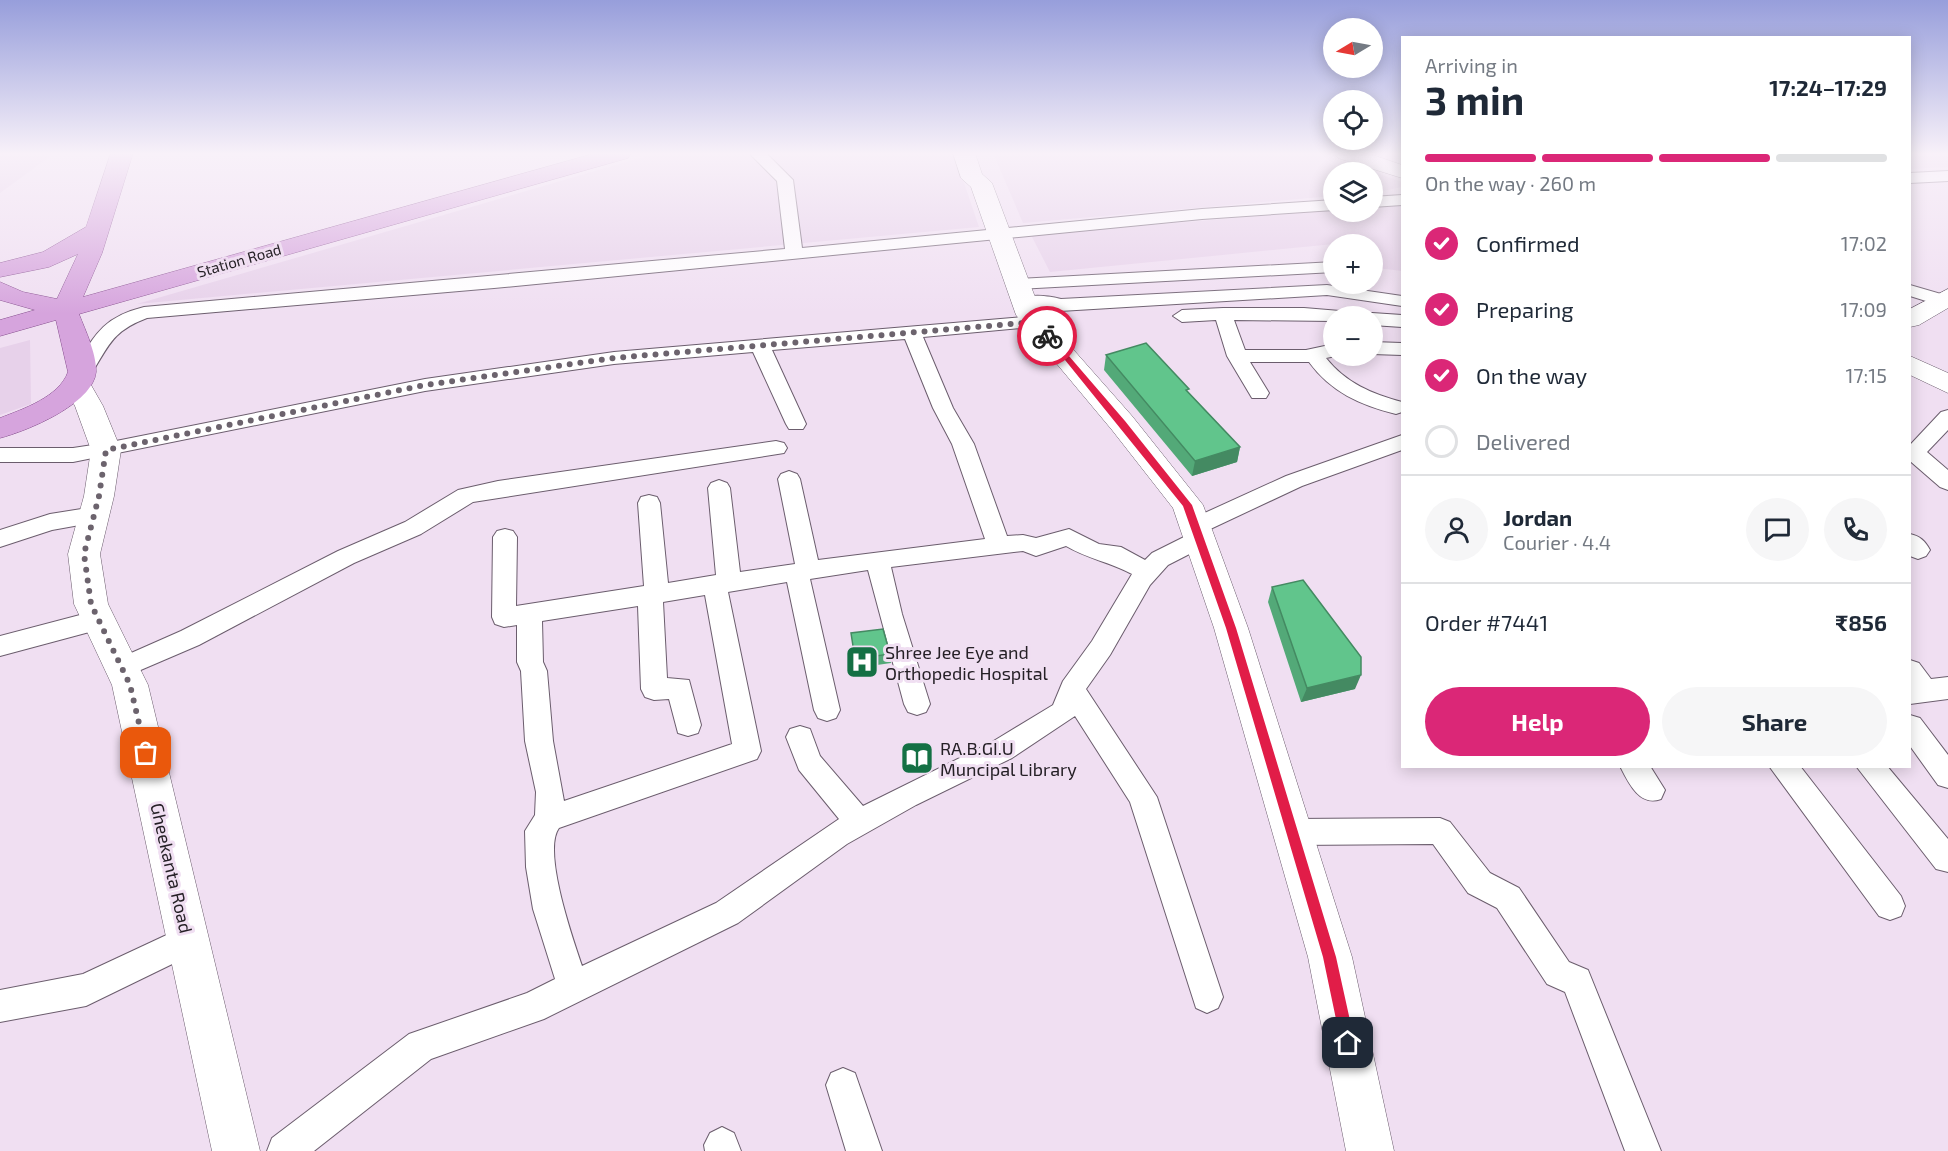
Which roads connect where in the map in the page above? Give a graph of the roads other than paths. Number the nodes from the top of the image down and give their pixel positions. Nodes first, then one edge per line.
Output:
1 (105, 207) edge
2 (429, 207) edge
3 (788, 207) edge
4 (992, 207) edge
5 (1314, 207) edge
6 (98, 231) junction
7 (1000, 233) junction
8 (794, 254) junction
9 (1323, 268) edge
10 (0, 270) edge
11 (1911, 290) edge
12 (8, 294) edge
13 (1401, 301) edge
14 (1026, 303) junction
15 (1946, 304) edge
16 (65, 309) junction
17 (1223, 314) junction
18 (1182, 316) dead end
19 (1323, 316) edge
20 (1911, 319) edge
21 (0, 320) edge
22 (1383, 320) edge
23 (1401, 321) edge
24 (0, 328) edge
25 (912, 333) junction
26 (1911, 336) edge
27 (760, 344) junction
28 (1383, 349) edge
29 (1401, 350) edge
30 (1323, 352) edge
31 (1313, 354) junction
32 (1237, 357) junction
33 (1911, 365) edge
34 (79, 378) junction
35 (1948, 384) edge
36 (1259, 393) dead end
37 (1396, 407) dead end
38 (1948, 417) edge
39 (796, 424) dead end
40 (0, 429) edge
41 (776, 448) dead end
42 (106, 450) junction
43 (1398, 450) edge
44 (1912, 453) edge
45 (0, 455) edge
46 (789, 479) dead end
47 (1948, 482) edge
48 (719, 488) dead end
49 (649, 503) dead end
50 (94, 515) junction
51 (1197, 533) junction
52 (505, 537) dead end
53 (0, 539) edge
54 (999, 546) junction
55 (878, 561) junction
56 (802, 572) junction
57 (1147, 572) junction
58 (722, 584) junction
59 (653, 594) junction
60 (529, 615) junction
61 (99, 620) junction
62 (0, 646) edge
63 (122, 668) junction
64 (1072, 690) junction
65 (917, 704) dead end
66 (826, 710) dead end
67 (688, 725) dead end
68 (1911, 727) edge
69 (800, 737) dead end
70 (1635, 768) edge
71 (1785, 768) edge
72 (1872, 768) edge
73 (1948, 776) edge
74 (1651, 790) dead end
75 (549, 819) junction
76 (859, 822) junction
77 (1292, 832) junction
78 (1946, 859) dead end
79 (1890, 906) dead end
80 (188, 940) junction
81 (573, 987) junction
82 (1207, 997) dead end
83 (0, 1006) edge
84 (843, 1085) dead end
85 (237, 1151) edge
86 (285, 1151) edge
87 (864, 1151) edge
88 (1370, 1151) edge
89 (1643, 1151) edge

1 - 6 main road
2 - 16 main road, Station Road
3 - 8 street
4 - 7 main road
5 - 7 street
6 - 10 main road
6 - 16 main road
7 - 8 street
7 - 14 main road
8 - 34 street
9 - 14 street
11 - 15 street
12 - 16 main road
12 - 21 main road
13 - 14 street
14 - 25 street
14 - 51 main road
15 - 20 main road
15 - 26 main road
16 - 24 main road, Station Road
16 - 34 main road
17 - 18 street
17 - 19 street
17 - 32 street
22 - 23 street
25 - 27 street
25 - 54 street
27 - 39 street
27 - 42 street
28 - 29 street
30 - 31 street
31 - 32 street
31 - 37 street
32 - 36 street
33 - 35 main road
34 - 40 main road
34 - 42 main road
38 - 44 street
41 - 63 street
42 - 45 street
42 - 50 main road, Gheekanta Road
43 - 51 street
44 - 47 street
46 - 56 street
48 - 58 street
49 - 59 street
50 - 53 street
50 - 61 main road, Gheekanta Road
51 - 57 street
51 - 77 main road
52 - 60 street
54 - 55 street
54 - 57 street
55 - 56 street
55 - 65 street
56 - 58 street
56 - 66 street
57 - 64 street
58 - 59 street
58 - 75 street
59 - 60 street
59 - 67 street
60 - 75 street
61 - 62 street
61 - 63 main road, Gheekanta Road
63 - 80 main road, Gheekanta Road
64 - 76 street
64 - 82 street
68 - 73 street
69 - 76 street
70 - 74 street
71 - 79 street
72 - 78 street
75 - 81 street
76 - 81 street
77 - 88 main road
77 - 89 street
80 - 83 street
80 - 85 main road, Gheekanta Road
81 - 86 street
84 - 87 street

